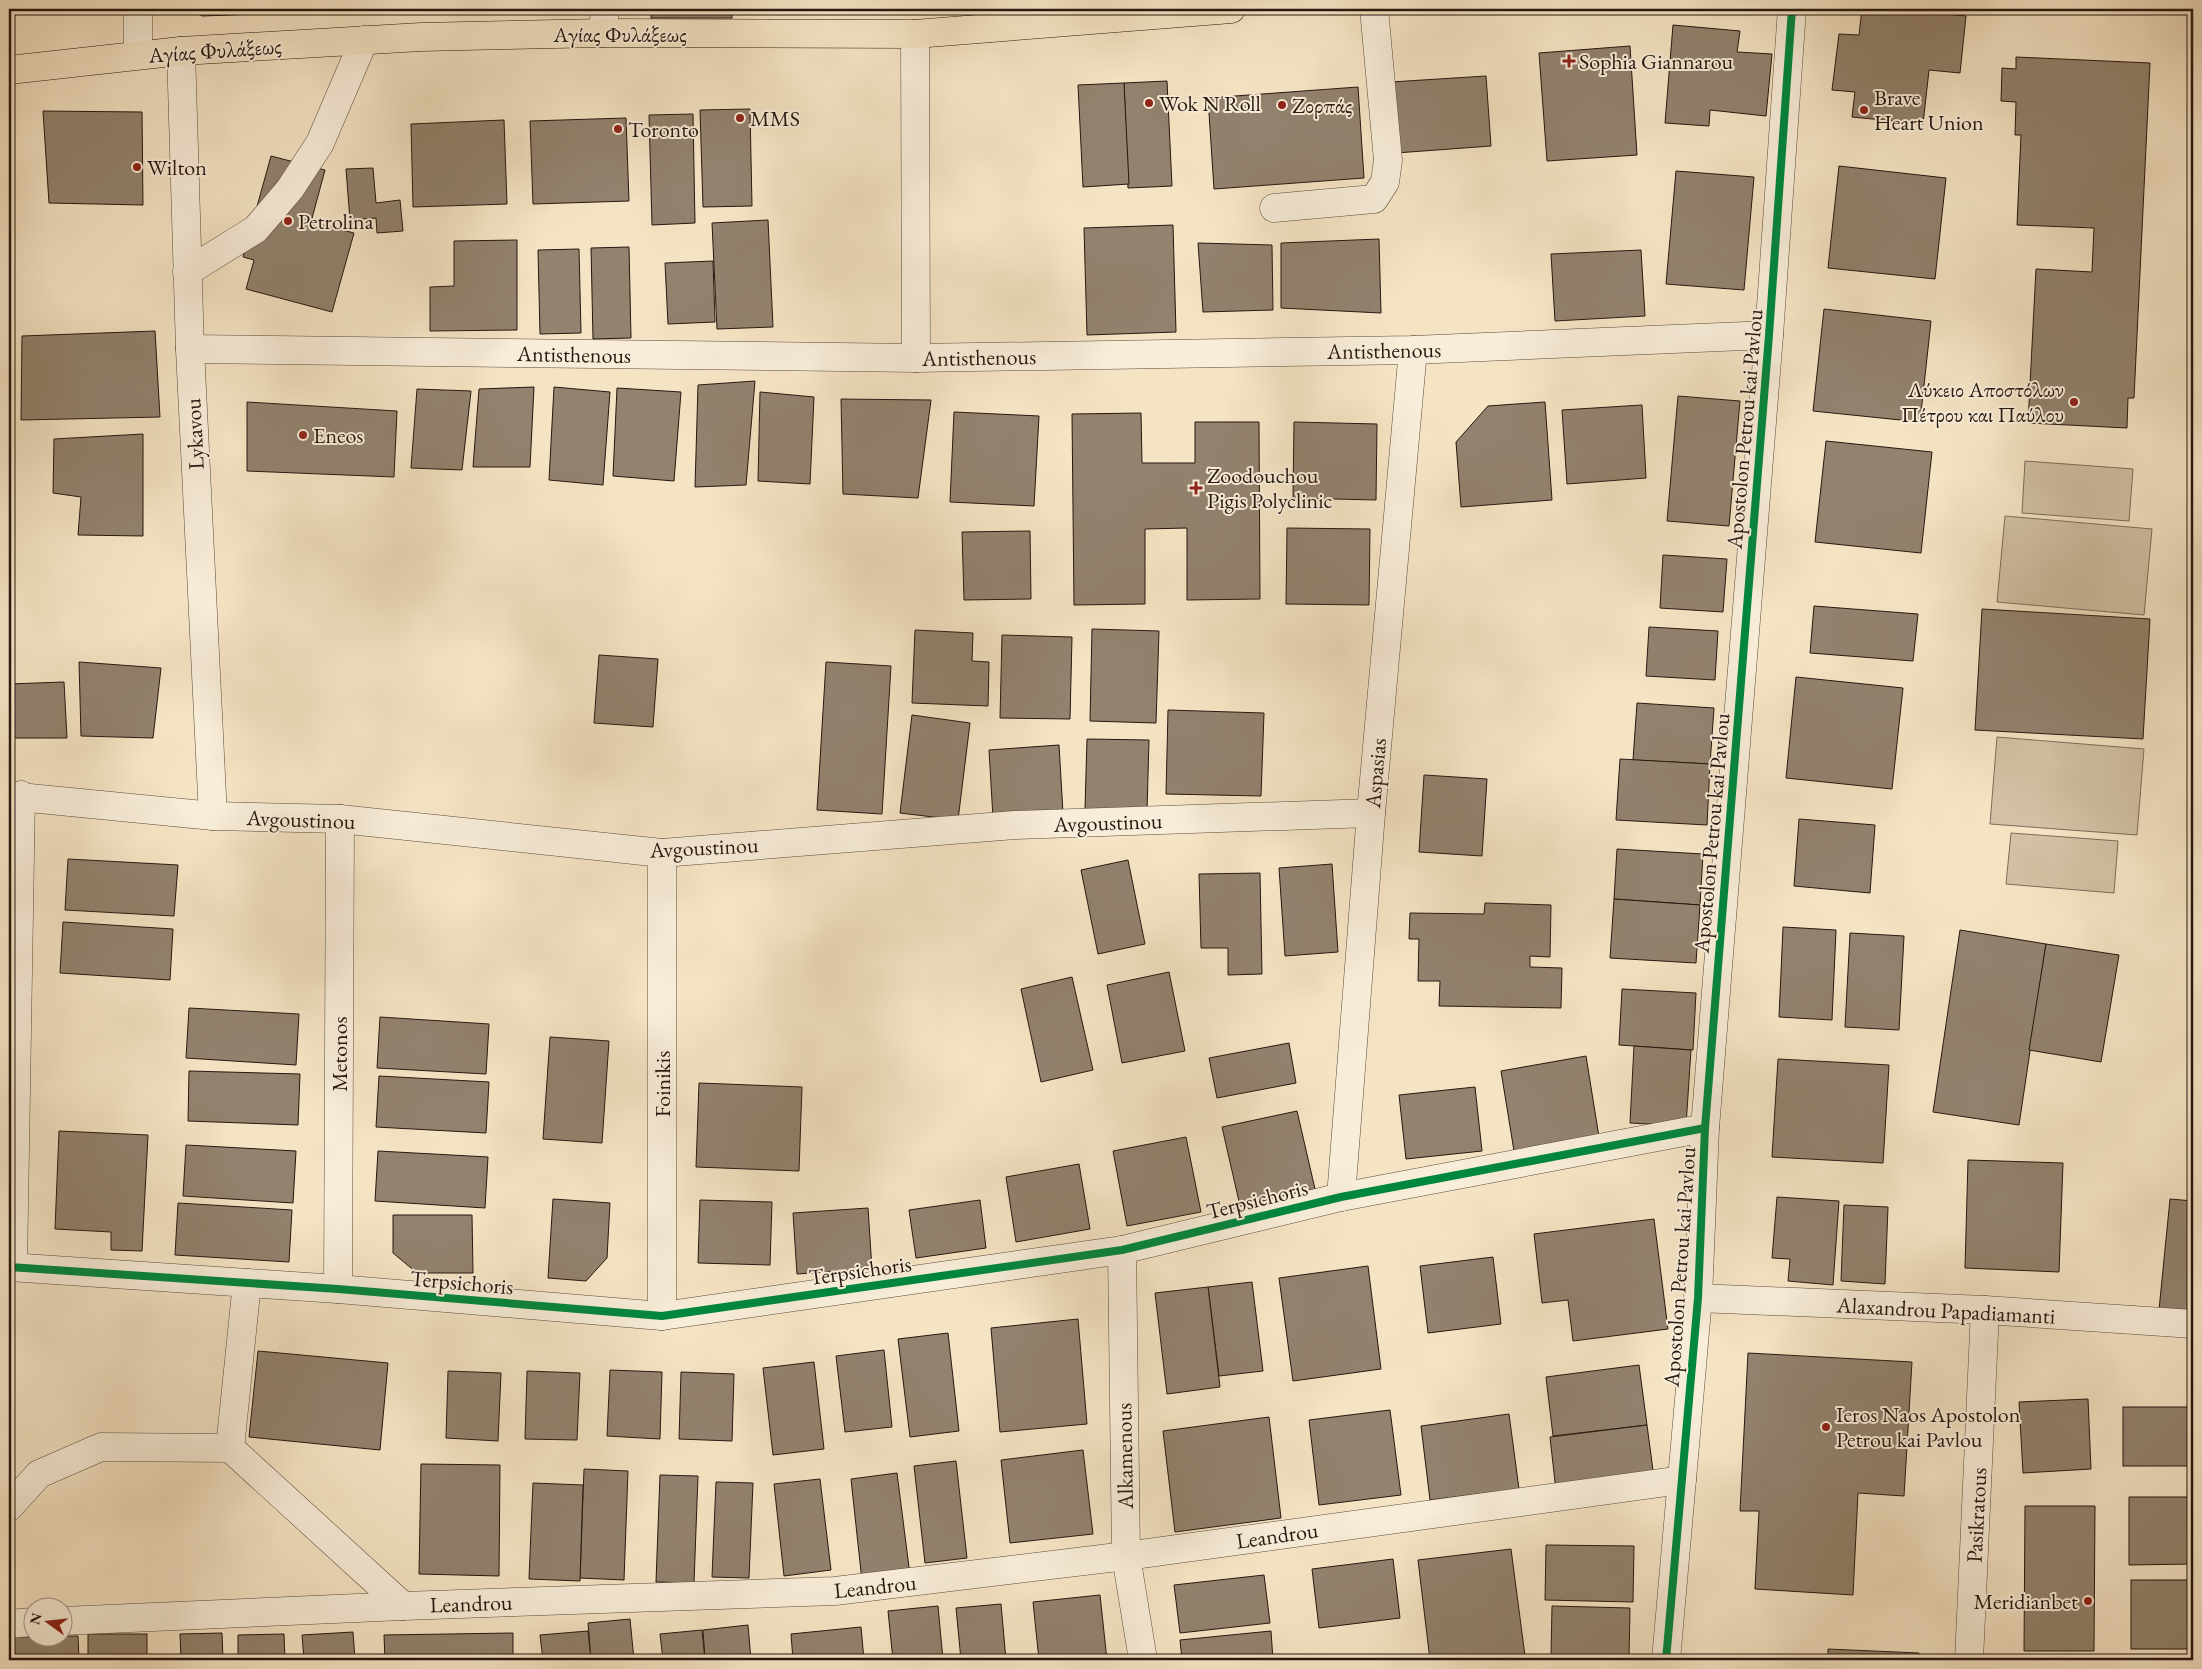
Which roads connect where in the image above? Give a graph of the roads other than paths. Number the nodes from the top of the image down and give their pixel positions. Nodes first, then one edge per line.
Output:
1 (138, 9) edge
2 (1231, 9) edge
3 (1374, 9) edge
4 (1792, 9) edge
5 (989, 19) edge
6 (604, 21) edge
7 (915, 34) junction
8 (364, 40) junction
9 (181, 52) junction
10 (138, 55) junction
11 (9, 70) edge
12 (1274, 208) dead end
13 (188, 272) junction
14 (1769, 335) junction
15 (190, 349) junction
16 (1413, 350) junction
17 (916, 358) junction
18 (15, 796) edge
19 (1371, 813) junction
20 (213, 816) junction
21 (340, 819) junction
22 (662, 853) junction
23 (1705, 1128) junction
24 (1341, 1197) junction
25 (1122, 1250) junction
26 (11, 1267) edge
27 (247, 1283) junction
28 (338, 1289) junction
29 (1698, 1298) junction
30 (1985, 1310) junction
31 (662, 1316) junction
32 (2193, 1324) edge
33 (230, 1448) junction
34 (1682, 1480) junction
35 (9, 1507) edge
36 (1126, 1556) junction
37 (403, 1606) junction
38 (72, 1621) edge
39 (22, 1623) edge
40 (9, 1624) edge
41 (1143, 1660) edge
42 (1666, 1660) edge
43 (1968, 1660) edge

1 - 10 street
2 - 5 main road, Αγίας Φυλάξεως
3 - 12 street
4 - 14 street, Apostolon Petrou kai Pavlou
5 - 7 main road, Αγίας Φυλάξεως
6 - 7 main road, Αγίας Φυλάξεως
6 - 8 main road, Αγίας Φυλάξεως
7 - 17 street
8 - 9 main road, Αγίας Φυλάξεως
8 - 13 street
9 - 10 main road, Αγίας Φυλάξεως
9 - 13 street, Lykavou
10 - 11 main road, Αγίας Φυλάξεως
13 - 15 street, Lykavou
14 - 16 street, Antisthenous
14 - 23 street, Apostolon Petrou kai Pavlou
15 - 17 street, Antisthenous
15 - 20 street, Lykavou
16 - 17 street, Antisthenous
16 - 19 street, Aspasias
18 - 20 street, Avgoustinou
18 - 26 street
19 - 22 street, Avgoustinou
19 - 24 street, Aspasias
20 - 21 street, Avgoustinou
21 - 22 street, Avgoustinou
21 - 28 street, Metonos
22 - 31 street, Foinikis
23 - 24 street, Terpsichoris
23 - 29 street, Apostolon Petrou kai Pavlou
24 - 25 street, Terpsichoris
25 - 31 street, Terpsichoris
25 - 36 street, Alkamenous
26 - 27 street, Terpsichoris
27 - 28 street, Terpsichoris
27 - 33 street
28 - 31 street, Terpsichoris
29 - 30 street, Alaxandrou Papadiamanti
29 - 34 street, Apostolon Petrou kai Pavlou
30 - 32 street, Alaxandrou Papadiamanti
30 - 43 street, Pasikratous
33 - 35 street
33 - 37 street
34 - 36 street, Leandrou
34 - 42 street, Apostolon Petrou kai Pavlou
36 - 37 street, Leandrou
36 - 41 street, Alkamenous
37 - 38 street, Leandrou
39 - 40 street

